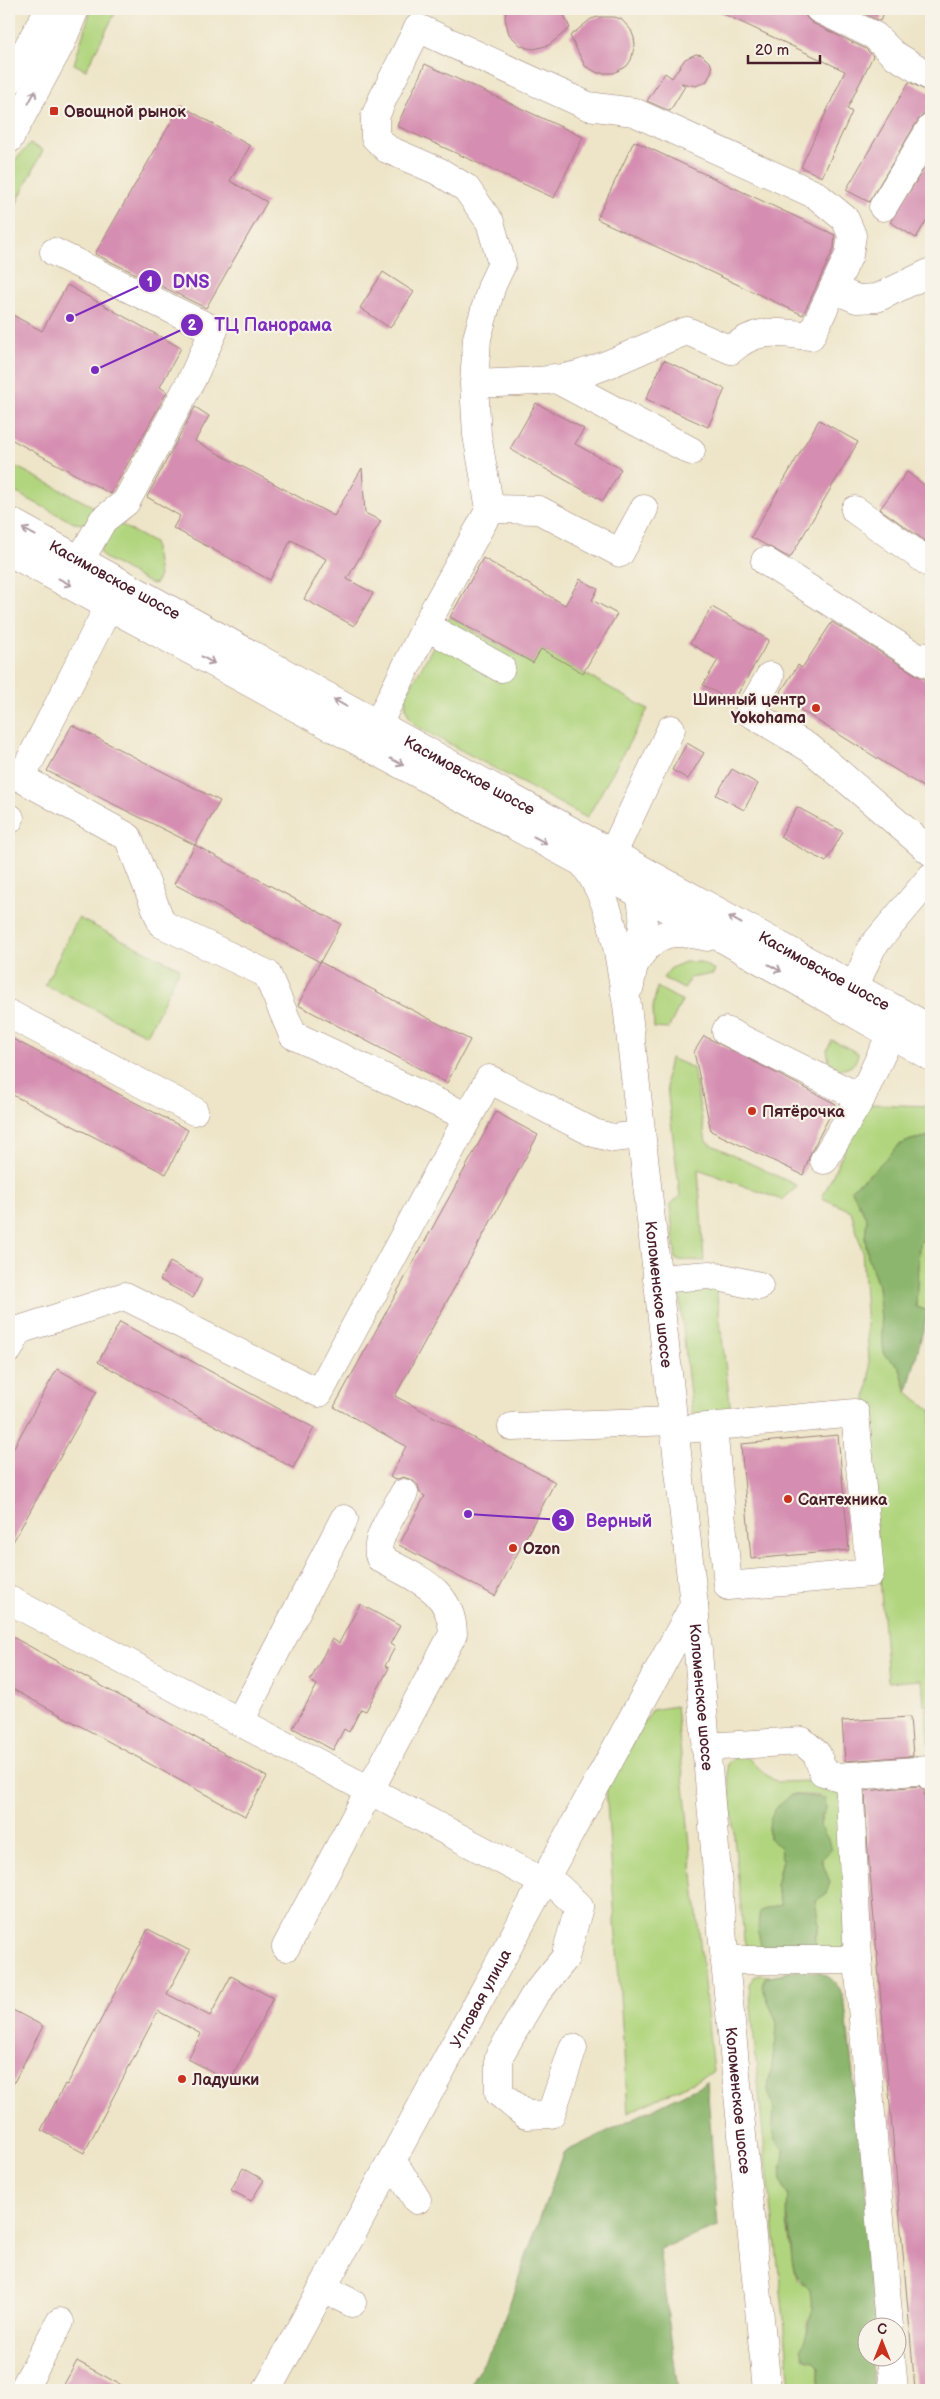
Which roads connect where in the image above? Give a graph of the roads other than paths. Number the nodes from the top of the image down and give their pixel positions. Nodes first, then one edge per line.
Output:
1 (48, 9) edge
2 (75, 9) edge
3 (819, 9) edge
4 (931, 78) edge
5 (9, 81) edge
6 (931, 128) edge
7 (9, 139) edge
8 (883, 207) dead end
9 (54, 252) dead end
10 (931, 272) edge
11 (833, 289) junction
12 (554, 378) junction
13 (474, 384) junction
14 (690, 451) dead end
15 (490, 509) junction
16 (644, 509) dead end
17 (855, 510) dead end
18 (9, 521) edge
19 (9, 552) edge
20 (80, 560) junction
21 (765, 561) dead end
22 (931, 564) edge
23 (109, 606) junction
24 (426, 626) junction
25 (931, 655) edge
26 (502, 668) dead end
27 (770, 676) dead end
28 (671, 729) dead end
29 (373, 735) junction
30 (931, 852) edge
31 (613, 853) junction
32 (584, 864) junction
33 (931, 877) edge
34 (640, 894) junction
35 (700, 901) junction
36 (727, 941) junction
37 (625, 957) junction
38 (851, 997) junction
39 (9, 1014) edge
40 (931, 1029) edge
41 (726, 1031) dead end
42 (891, 1034) junction
43 (931, 1057) edge
44 (860, 1098) junction
45 (194, 1111) dead end
46 (468, 1117) junction
47 (640, 1135) junction
48 (824, 1160) dead end
49 (657, 1279) junction
50 (759, 1286) dead end
51 (9, 1349) edge
52 (675, 1426) junction
53 (512, 1427) dead end
54 (713, 1427) junction
55 (404, 1493) dead end
56 (344, 1519) dead end
57 (9, 1600) edge
58 (694, 1605) junction
59 (240, 1721) junction
60 (705, 1746) junction
61 (849, 1776) junction
62 (931, 1777) edge
63 (370, 1790) junction
64 (544, 1883) junction
65 (286, 1947) dead end
66 (725, 1960) junction
67 (858, 1960) junction
68 (573, 2048) dead end
69 (392, 2160) junction
70 (417, 2200) dead end
71 (322, 2288) junction
72 (352, 2303) dead end
73 (888, 2316) edge
74 (60, 2322) dead end
75 (892, 2366) edge
76 (23, 2390) edge
77 (267, 2390) edge
78 (767, 2390) edge
79 (894, 2390) edge

1 - 5 main road
7 -> 2 main road
3 - 4 main road
6 - 8 main road
9 - 20 main road
10 - 11 main road
11 - 12 main road
11 - 13 main road
12 - 13 main road
12 - 14 main road
13 - 15 main road
15 - 16 main road
15 - 24 main road
17 - 22 main road
20 -> 18 main road, Касимовское шоссе
19 -> 23 main road, Касимовское шоссе
29 -> 20 main road, Касимовское шоссе
21 - 25 main road
23 -> 29 main road, Касимовское шоссе
23 - 46 main road
24 - 26 main road
24 - 29 main road
27 - 30 main road
28 - 31 main road
29 - 31 main road, Касимовское шоссе
29 -> 32 main road, Касимовское шоссе
31 - 34 main road, Коломенское шоссе
31 - 35 main road, Касимовское шоссе
32 - 34 main road, Касимовское шоссе
32 - 37 main road, Коломенское шоссе
33 - 38 main road
34 - 35 main road
34 - 36 main road, Касимовское шоссе
34 - 37 main road, Коломенское шоссе
38 -> 35 main road, Касимовское шоссе
36 - 37 main road
36 -> 38 main road, Касимовское шоссе
37 - 47 main road, Коломенское шоссе
38 - 40 main road, Касимовское шоссе
38 - 42 main road, Касимовское шоссе
39 - 45 main road
41 - 44 main road
42 - 43 main road, Касимовское шоссе
42 - 44 main road
44 - 48 main road
46 - 47 main road
46 - 51 main road
47 - 49 main road, Коломенское шоссе
49 - 50 main road
49 - 52 main road, Коломенское шоссе
52 - 53 main road
52 - 54 main road
52 - 58 main road, Коломенское шоссе
54 - 54 main road
55 - 63 main road
56 - 59 main road
57 - 59 main road
58 - 60 main road, Коломенское шоссе
58 - 64 main road, Угловая улица
59 - 63 main road
60 - 61 main road
60 - 66 main road, Коломенское шоссе
61 - 62 main road
61 - 67 main road
63 - 64 main road
63 - 65 main road
64 - 68 main road
64 - 69 main road, Угловая улица
66 - 67 main road
66 - 78 main road, Коломенское шоссе
67 - 73 main road
69 - 70 main road
69 - 71 main road, Угловая улица
71 - 72 main road
71 - 77 main road, Угловая улица
74 - 76 main road
75 - 79 main road

